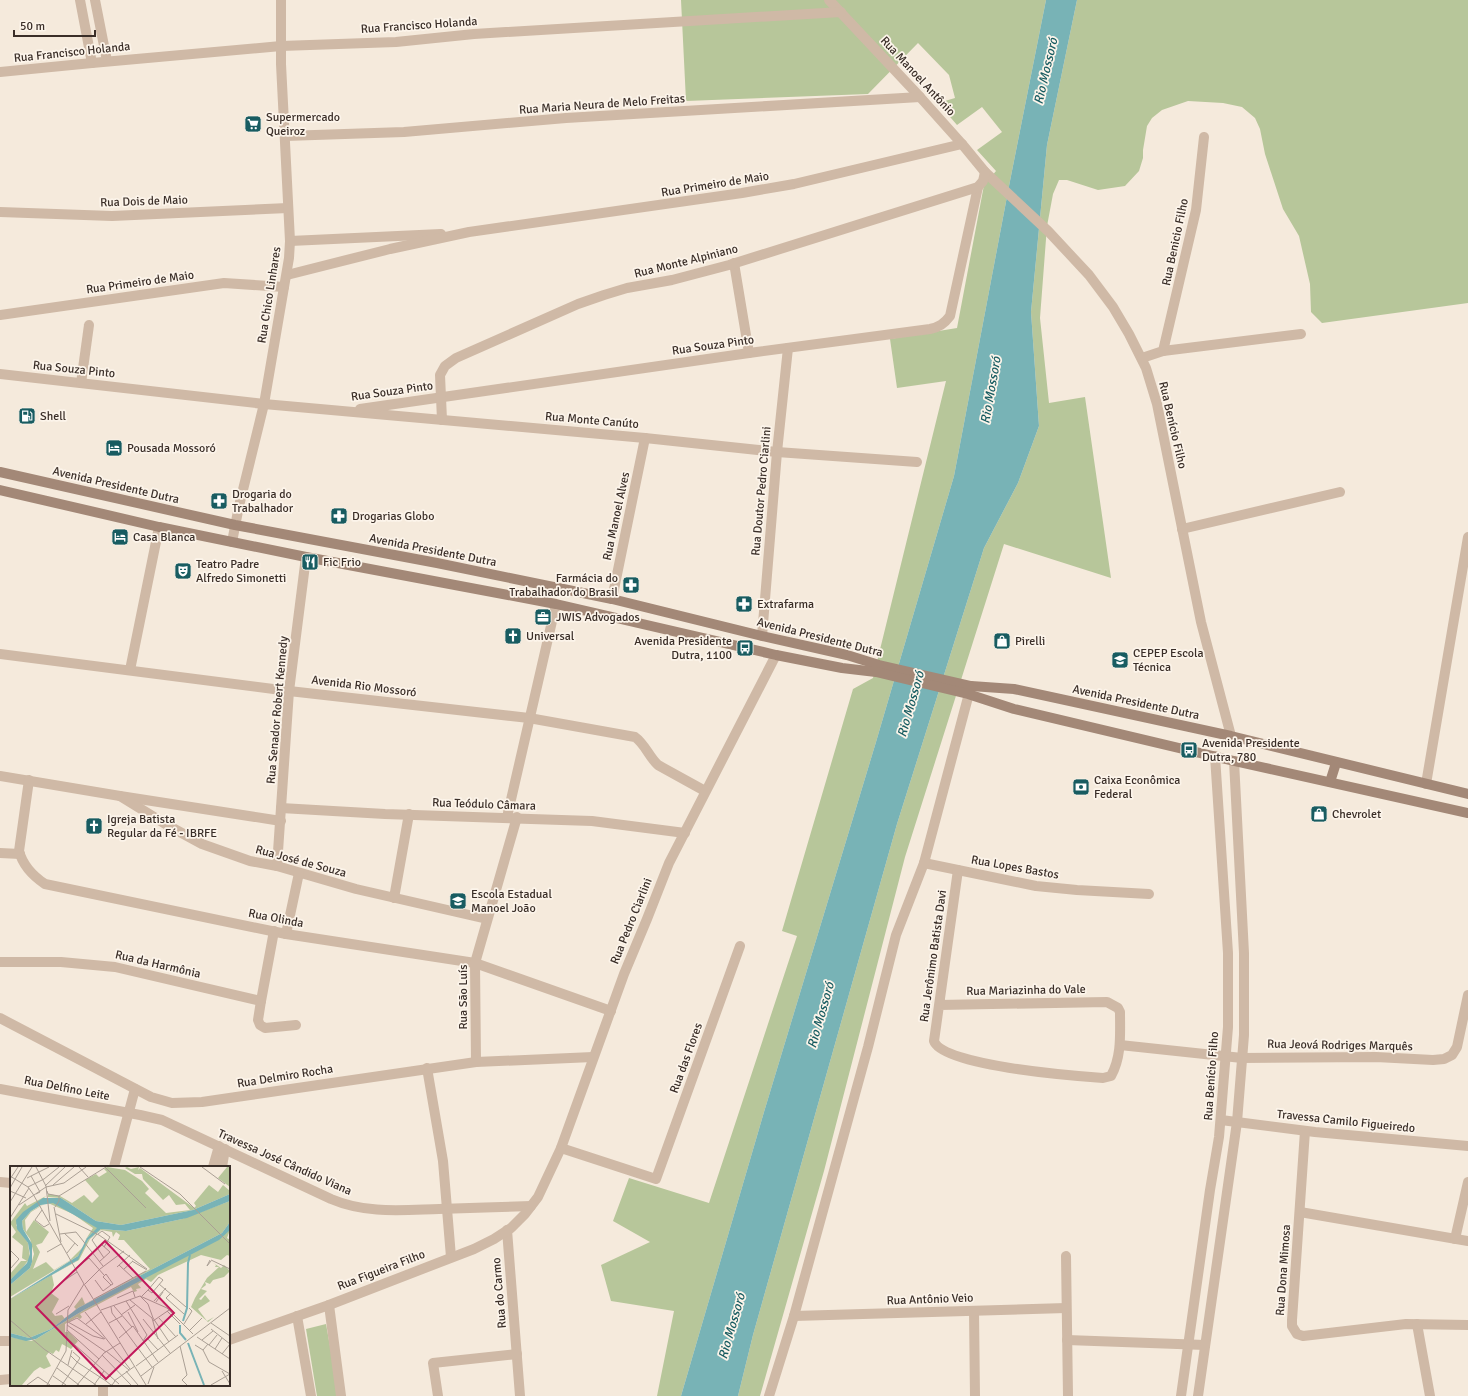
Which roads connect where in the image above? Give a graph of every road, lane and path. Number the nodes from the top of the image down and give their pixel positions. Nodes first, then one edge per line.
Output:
1 (80, 0) edge
2 (95, 0) edge
3 (281, 0) edge
4 (829, 0) edge
5 (841, 12) junction
6 (281, 46) junction
7 (107, 61) junction
8 (92, 63) junction
9 (0, 72) edge
10 (920, 97) junction
11 (285, 136) junction
12 (1204, 137) dead end
13 (962, 144) junction
14 (985, 172) junction
15 (978, 187) junction
16 (288, 208) junction
17 (0, 212) edge
18 (469, 232) junction
19 (290, 241) junction
20 (734, 263) junction
21 (287, 275) junction
22 (284, 287) junction
23 (0, 315) edge
24 (89, 325) dead end
25 (1301, 334) dead end
26 (788, 348) junction
27 (1163, 351) junction
28 (749, 353) junction
29 (1142, 358) junction
30 (0, 374) edge
31 (81, 383) junction
32 (440, 397) junction
33 (264, 404) junction
34 (344, 411) junction
35 (442, 420) junction
36 (645, 438) junction
37 (776, 452) junction
38 (917, 462) dead end
39 (0, 472) edge
40 (15, 475) junction
41 (0, 490) edge
42 (12, 492) junction
43 (1340, 492) dead end
44 (235, 525) junction
45 (159, 527) junction
46 (1182, 529) junction
47 (1468, 537) edge
48 (232, 542) junction
49 (306, 557) junction
50 (437, 563) junction
51 (435, 581) junction
52 (612, 599) junction
53 (556, 604) junction
54 (762, 636) junction
55 (0, 654) edge
56 (776, 655) junction
57 (877, 669) junction
58 (130, 670) junction
59 (965, 689) junction
60 (289, 691) junction
61 (529, 718) junction
62 (1232, 736) junction
63 (1216, 756) junction
64 (1234, 761) junction
65 (1336, 763) junction
66 (0, 776) edge
67 (29, 780) junction
68 (1330, 782) junction
69 (1426, 784) junction
70 (705, 791) junction
71 (1468, 794) edge
72 (120, 796) junction
73 (281, 808) junction
74 (1468, 813) edge
75 (409, 814) junction
76 (512, 817) junction
77 (281, 821) junction
78 (685, 833) junction
79 (1222, 852) junction
80 (1238, 852) junction
81 (0, 854) edge
82 (20, 854) junction
83 (924, 863) junction
84 (277, 866) junction
85 (958, 870) junction
86 (298, 873) junction
87 (1149, 894) dead end
88 (394, 898) junction
89 (487, 920) junction
90 (274, 931) junction
91 (286, 934) junction
92 (740, 946) dead end
93 (0, 962) edge
94 (475, 963) junction
95 (1244, 973) junction
96 (1228, 974) junction
97 (1468, 995) edge
98 (261, 1002) junction
99 (939, 1005) junction
100 (611, 1011) junction
101 (0, 1018) edge
102 (296, 1025) dead end
103 (1120, 1045) junction
104 (1226, 1056) junction
105 (593, 1057) junction
106 (1242, 1058) junction
107 (476, 1062) junction
108 (427, 1068) junction
109 (0, 1088) edge
110 (135, 1089) junction
111 (129, 1113) junction
112 (1221, 1120) junction
113 (1237, 1122) junction
114 (1306, 1130) junction
115 (1468, 1146) edge
116 (222, 1148) junction
117 (561, 1148) junction
118 (114, 1166) edge
119 (213, 1166) edge
120 (222, 1166) edge
121 (0, 1182) edge
122 (1468, 1182) edge
123 (10, 1183) edge
124 (531, 1206) junction
125 (447, 1208) junction
126 (1300, 1212) junction
127 (507, 1230) junction
128 (1455, 1239) junction
129 (1468, 1241) edge
130 (1066, 1256) dead end
131 (451, 1257) junction
132 (329, 1305) junction
133 (1066, 1308) junction
134 (974, 1311) junction
135 (297, 1316) junction
136 (794, 1316) junction
137 (1417, 1324) junction
138 (1468, 1325) edge
139 (230, 1340) edge
140 (1067, 1340) junction
141 (1205, 1344) junction
142 (1188, 1345) junction
143 (517, 1354) junction
144 (10, 1379) edge
145 (0, 1380) edge
146 (311, 1396) edge
147 (341, 1396) edge
148 (438, 1396) edge
149 (520, 1396) edge
150 (769, 1396) edge
151 (975, 1396) edge
152 (1068, 1396) edge
153 (1181, 1396) edge
154 (1198, 1396) edge
155 (1430, 1396) edge

1 - 8 street
2 - 7 street
3 - 6 street, Rua Chico Linhares
4 - 5 street, Rua Manoel Antônio
5 - 6 street, Rua Francisco Holanda
5 - 10 street, Rua Manoel Antônio
6 - 7 street, Rua Francisco Holanda
6 - 11 street, Rua Chico Linhares
7 - 8 street, Rua Francisco Holanda
8 - 9 street, Rua Francisco Holanda
10 - 11 street, Rua Maria Neura de Melo Freitas
10 - 13 street, Rua Manoel Antônio
11 - 16 street, Rua Chico Linhares
12 - 27 street, Rua Benicio Filho
13 - 14 street, Rua Manoel Antônio
13 - 18 street, Rua Primeiro de Maio
14 - 15 street
14 - 29 street, Rua Benício Filho
15 - 20 street, Rua Monte Alpiniano
15 - 26 street, Rua Souza Pinto
16 - 17 street, Rua Dois de Maio
16 - 19 street, Rua Chico Linhares
18 - 19 street, Rua Primeiro de Maio
18 - 21 street, Rua Primeiro de Maio
19 - 21 street, Rua Chico Linhares
20 - 28 street
20 - 32 street, Rua Monte Alpiniano
21 - 22 street, Rua Chico Linhares
22 - 23 street, Rua Primeiro de Maio
22 - 33 street, Rua Chico Linhares
24 - 31 street
25 - 27 street
26 - 28 street, Rua Souza Pinto
26 - 37 street, Rua Doutor Pedro Ciarlini
27 - 29 street
28 - 32 street, Rua Souza Pinto
29 - 46 street, Rua Benício Filho
30 - 31 street, Rua Souza Pinto
31 - 33 street, Rua Souza Pinto
32 - 34 street, Rua Souza Pinto
32 - 35 street, Rua Monte Alpiniano
33 - 34 street, Rua Monte Canúto
33 - 44 street, Rua Chico Linhares
34 - 35 street, Rua Monte Canúto
35 - 36 street, Rua Monte Canúto
36 - 37 street, Rua Monte Canúto
36 - 52 street, Rua Manoel Alves
37 - 38 street, Rua Monte Canúto
37 - 54 street, Rua Doutor Pedro Ciarlini
39 - 40 main road, Avenida Presidente Dutra
40 - 42 main road
40 - 44 main road, Avenida Presidente Dutra
41 - 42 main road, Avenida Presidente Dutra
42 - 45 main road, Avenida Presidente Dutra
43 - 46 street
44 - 48 street, Rua Chico Linhares
44 - 50 main road, Avenida Presidente Dutra
45 - 48 main road, Avenida Presidente Dutra
45 - 58 street
46 - 62 street, Rua Benício Filho
47 - 69 street
48 - 49 main road, Avenida Presidente Dutra
49 - 51 main road, Avenida Presidente Dutra
49 - 60 street, Rua Senador Robert Kennedy
50 - 51 main road
50 - 52 main road, Avenida Presidente Dutra
51 - 53 main road, Avenida Presidente Dutra
52 - 54 main road, Avenida Presidente Dutra
53 - 56 main road, Avenida Presidente Dutra
53 - 61 street, Rua São Luís
54 - 57 main road, Avenida Presidente Dutra
55 - 58 street, Avenida Rio Mossoró
56 - 57 main road, Avenida Presidente Dutra
56 - 70 street, Rua Pedro Ciarlini
57 - 59 main road, Avenida Presidente Dutra
58 - 60 street, Avenida Rio Mossoró
59 - 62 main road, Avenida Presidente Dutra
59 - 63 main road, Avenida Presidente Dutra
59 - 83 street
60 - 61 street, Avenida Rio Mossoró
60 - 73 street, Rua Senador Robert Kennedy
61 - 70 street, Avenida Rio Mossoró
61 - 76 street, Rua São Luís
62 - 65 main road, Avenida Presidente Dutra
63 - 64 main road, Avenida Presidente Dutra
63 - 79 street, Rua Benício Filho
64 - 68 main road, Avenida Presidente Dutra
64 - 80 street
65 - 68 main road
65 - 69 main road, Avenida Presidente Dutra
66 - 67 street, Rua José de Souza
67 - 72 street, Rua José de Souza
67 - 82 street
68 - 74 main road, Avenida Presidente Dutra
69 - 71 main road, Avenida Presidente Dutra
70 - 78 street, Rua Pedro Ciarlini
72 - 77 street, Rua José de Souza
72 - 84 street, Rua José de Souza
73 - 75 street, Rua Teódulo Câmara
73 - 77 street, Rua Senador Robert Kennedy
75 - 76 street, Rua Teódulo Câmara
75 - 88 street
76 - 78 street, Rua Teódulo Câmara
76 - 89 street, Rua São Luís
77 - 84 street, Rua Senador Robert Kennedy
78 - 100 street, Rua Pedro Ciarlini
79 - 80 street
79 - 96 street, Rua Benício Filho
80 - 95 street
81 - 82 street
82 - 90 street, Rua Olinda
83 - 85 street, Rua Lopes Bastos
83 - 136 street
84 - 86 street, Rua José de Souza
85 - 87 street, Rua Lopes Bastos
85 - 99 street, Rua Jerônimo Batista Davi
86 - 88 street, Rua José de Souza
86 - 91 street
88 - 89 street, Rua José de Souza
89 - 94 street, Rua São Luís
90 - 91 street, Rua Olinda
90 - 98 street
91 - 94 street, Rua Olinda
92 - 117 street, Rua das Flores
93 - 98 street, Rua da Harmônia
94 - 100 street, Rua Olinda
94 - 107 street, Rua São Luís
95 - 96 street
95 - 106 street
96 - 104 street, Rua Benício Filho
97 - 106 street, Rua Jeová Rodriges Marquês
98 - 102 street
99 - 103 street, Rua Mariazinha do Vale
99 - 103 street, Rua Jerônimo Batista Davi
100 - 105 street, Rua Pedro Ciarlini
101 - 110 street, Rua Delmiro Rocha
103 - 104 street, Rua Jeová Rodriges Marquês
104 - 106 street, Rua Jeová Rodriges Marquês
104 - 112 street, Rua Benício Filho
105 - 107 street, Rua Delmiro Rocha
105 - 117 street, Rua Pedro Ciarlini
106 - 113 street
107 - 108 street, Rua Delmiro Rocha
108 - 110 street, Rua Delmiro Rocha
108 - 125 street
109 - 111 street, Rua Delfino Leite
110 - 111 street
111 - 116 street, Travessa José Cândido Viana
111 - 118 street
112 - 113 street, Travessa Camilo Figueiredo
112 - 142 street, Rua Benício Filho
113 - 114 street, Travessa Camilo Figueiredo
113 - 141 street
114 - 115 street, Travessa Camilo Figueiredo
114 - 126 street, Rua Dona Mimosa
116 - 119 street
116 - 120 street
116 - 125 street, Travessa José Cândido Viana
117 - 124 street, Rua Pedro Ciarlini
121 - 123 street
122 - 128 street
124 - 125 street, Travessa José Cândido Viana
124 - 127 street, Rua Figueira Filho
125 - 131 street
126 - 128 street
126 - 137 street, Rua Dona Mimosa
127 - 131 street, Rua Figueira Filho
127 - 143 street, Rua do Carmo
128 - 129 street
130 - 133 street
131 - 132 street, Rua Figueira Filho
132 - 135 street, Rua Figueira Filho
132 - 147 street
133 - 134 street, Rua Antônio Veio
133 - 140 street
134 - 136 street, Rua Antônio Veio
134 - 151 street
135 - 139 street, Rua Figueira Filho
135 - 146 street
136 - 150 street
137 - 138 street, Rua Dona Mimosa
137 - 155 street
140 - 142 street
140 - 152 street
141 - 142 street
141 - 154 street
142 - 153 street, Rua Benício Filho
143 - 148 street
143 - 149 street, Rua do Carmo
144 - 145 street

